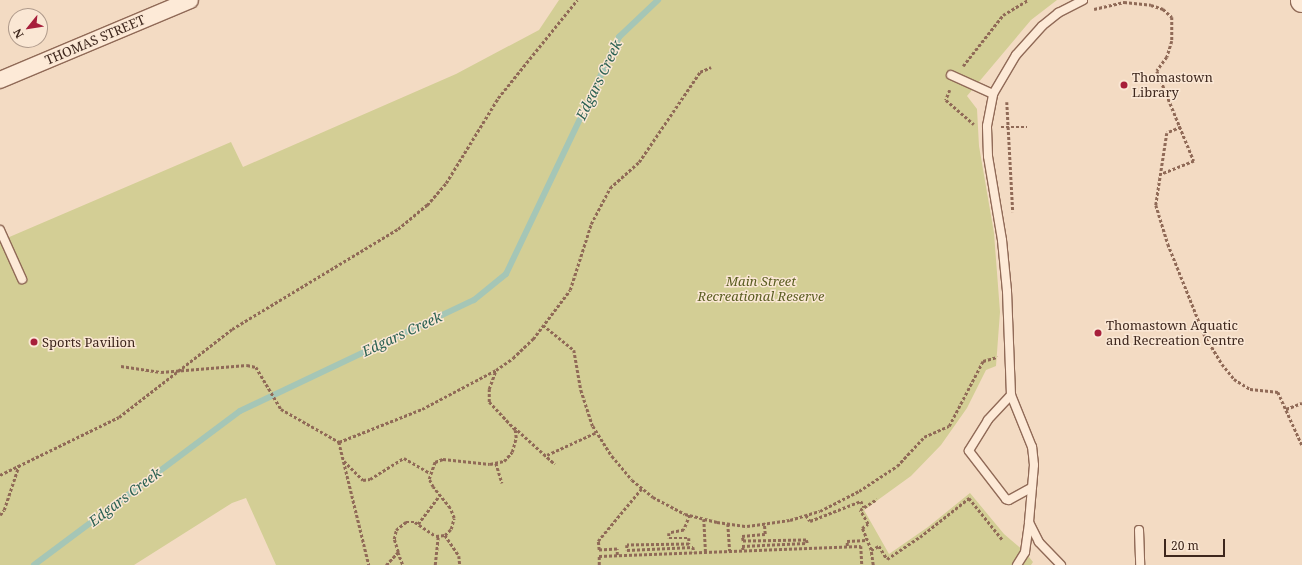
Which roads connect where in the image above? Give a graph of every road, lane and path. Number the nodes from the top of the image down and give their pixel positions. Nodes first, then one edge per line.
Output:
1 (190, 0) edge
2 (576, 0) edge
3 (1028, 0) edge
4 (1083, 0) edge
5 (1089, 12) dead end
6 (711, 68) dead end
7 (954, 76) junction
8 (0, 80) edge
9 (993, 94) junction
10 (1007, 100) dead end
11 (974, 124) dead end
12 (999, 127) dead end
13 (1009, 127) junction
14 (1027, 127) dead end
15 (1181, 127) junction
16 (1160, 174) junction
17 (1014, 214) dead end
18 (0, 230) edge
19 (22, 280) dead end
20 (543, 325) junction
21 (1001, 357) dead end
22 (121, 366) dead end
23 (177, 369) junction
24 (496, 370) junction
25 (1011, 395) junction
26 (1302, 403) edge
27 (1286, 409) junction
28 (511, 424) junction
29 (597, 432) junction
30 (339, 442) junction
31 (1302, 445) edge
32 (547, 455) junction
33 (344, 461) junction
34 (496, 463) junction
35 (555, 464) dead end
36 (19, 465) junction
37 (430, 473) junction
38 (0, 475) edge
39 (502, 483) dead end
40 (1032, 487) junction
41 (642, 488) junction
42 (439, 496) junction
43 (877, 499) dead end
44 (864, 507) junction
45 (0, 515) edge
46 (690, 515) junction
47 (806, 515) junction
48 (704, 519) junction
49 (1030, 522) junction
50 (418, 524) junction
51 (728, 524) junction
52 (764, 524) junction
53 (1139, 530) dead end
54 (445, 535) junction
55 (438, 536) junction
56 (1002, 539) dead end
57 (867, 540) junction
58 (847, 546) junction
59 (743, 550) junction
60 (871, 550) junction
61 (730, 551) junction
62 (398, 552) junction
63 (694, 552) junction
64 (706, 552) junction
65 (617, 555) junction
66 (370, 565) edge
67 (386, 565) edge
68 (404, 565) edge
69 (435, 565) edge
70 (460, 565) edge
71 (599, 565) edge
72 (862, 565) edge
73 (874, 565) edge
74 (1017, 565) edge
75 (1061, 565) edge
76 (1140, 565) edge

1 - 8 street, THOMAS STREET
2 - 23 path
3 - 7 path
4 - 9 lane
5 - 15 path
6 - 20 path
7 - 9 lane
7 - 11 path
9 - 25 lane
10 - 13 path
12 - 13 path
13 - 14 path
13 - 17 path
15 - 16 path
15 - 16 path
16 - 27 path
18 - 19 lane
20 - 24 path
20 - 29 path
21 - 47 path
22 - 23 path
23 - 30 path
23 - 36 path
24 - 28 path
24 - 30 path
25 - 40 lane
25 - 40 lane
26 - 27 path
27 - 31 path
28 - 32 path
28 - 34 path
29 - 32 path
29 - 41 path
30 - 33 path
32 - 35 path
33 - 37 path
33 - 66 path
34 - 37 path
34 - 39 path
36 - 38 path
36 - 45 path
37 - 42 path
40 - 49 lane
41 - 46 path
41 - 65 path
42 - 50 path
42 - 54 path
43 - 44 path
44 - 47 path
44 - 57 path
46 - 48 path
46 - 63 path
47 - 52 path
48 - 51 path
48 - 64 path
49 - 74 lane
49 - 75 lane
50 - 55 path
50 - 62 path
51 - 52 path
51 - 61 path
52 - 59 path
53 - 76 lane
54 - 55 path
54 - 70 path
55 - 69 path
56 - 60 path
57 - 58 path
57 - 60 path
58 - 59 path
58 - 72 path
59 - 61 path
60 - 73 path
61 - 64 path
62 - 67 path
62 - 68 path
63 - 64 path
63 - 65 path
65 - 71 path

